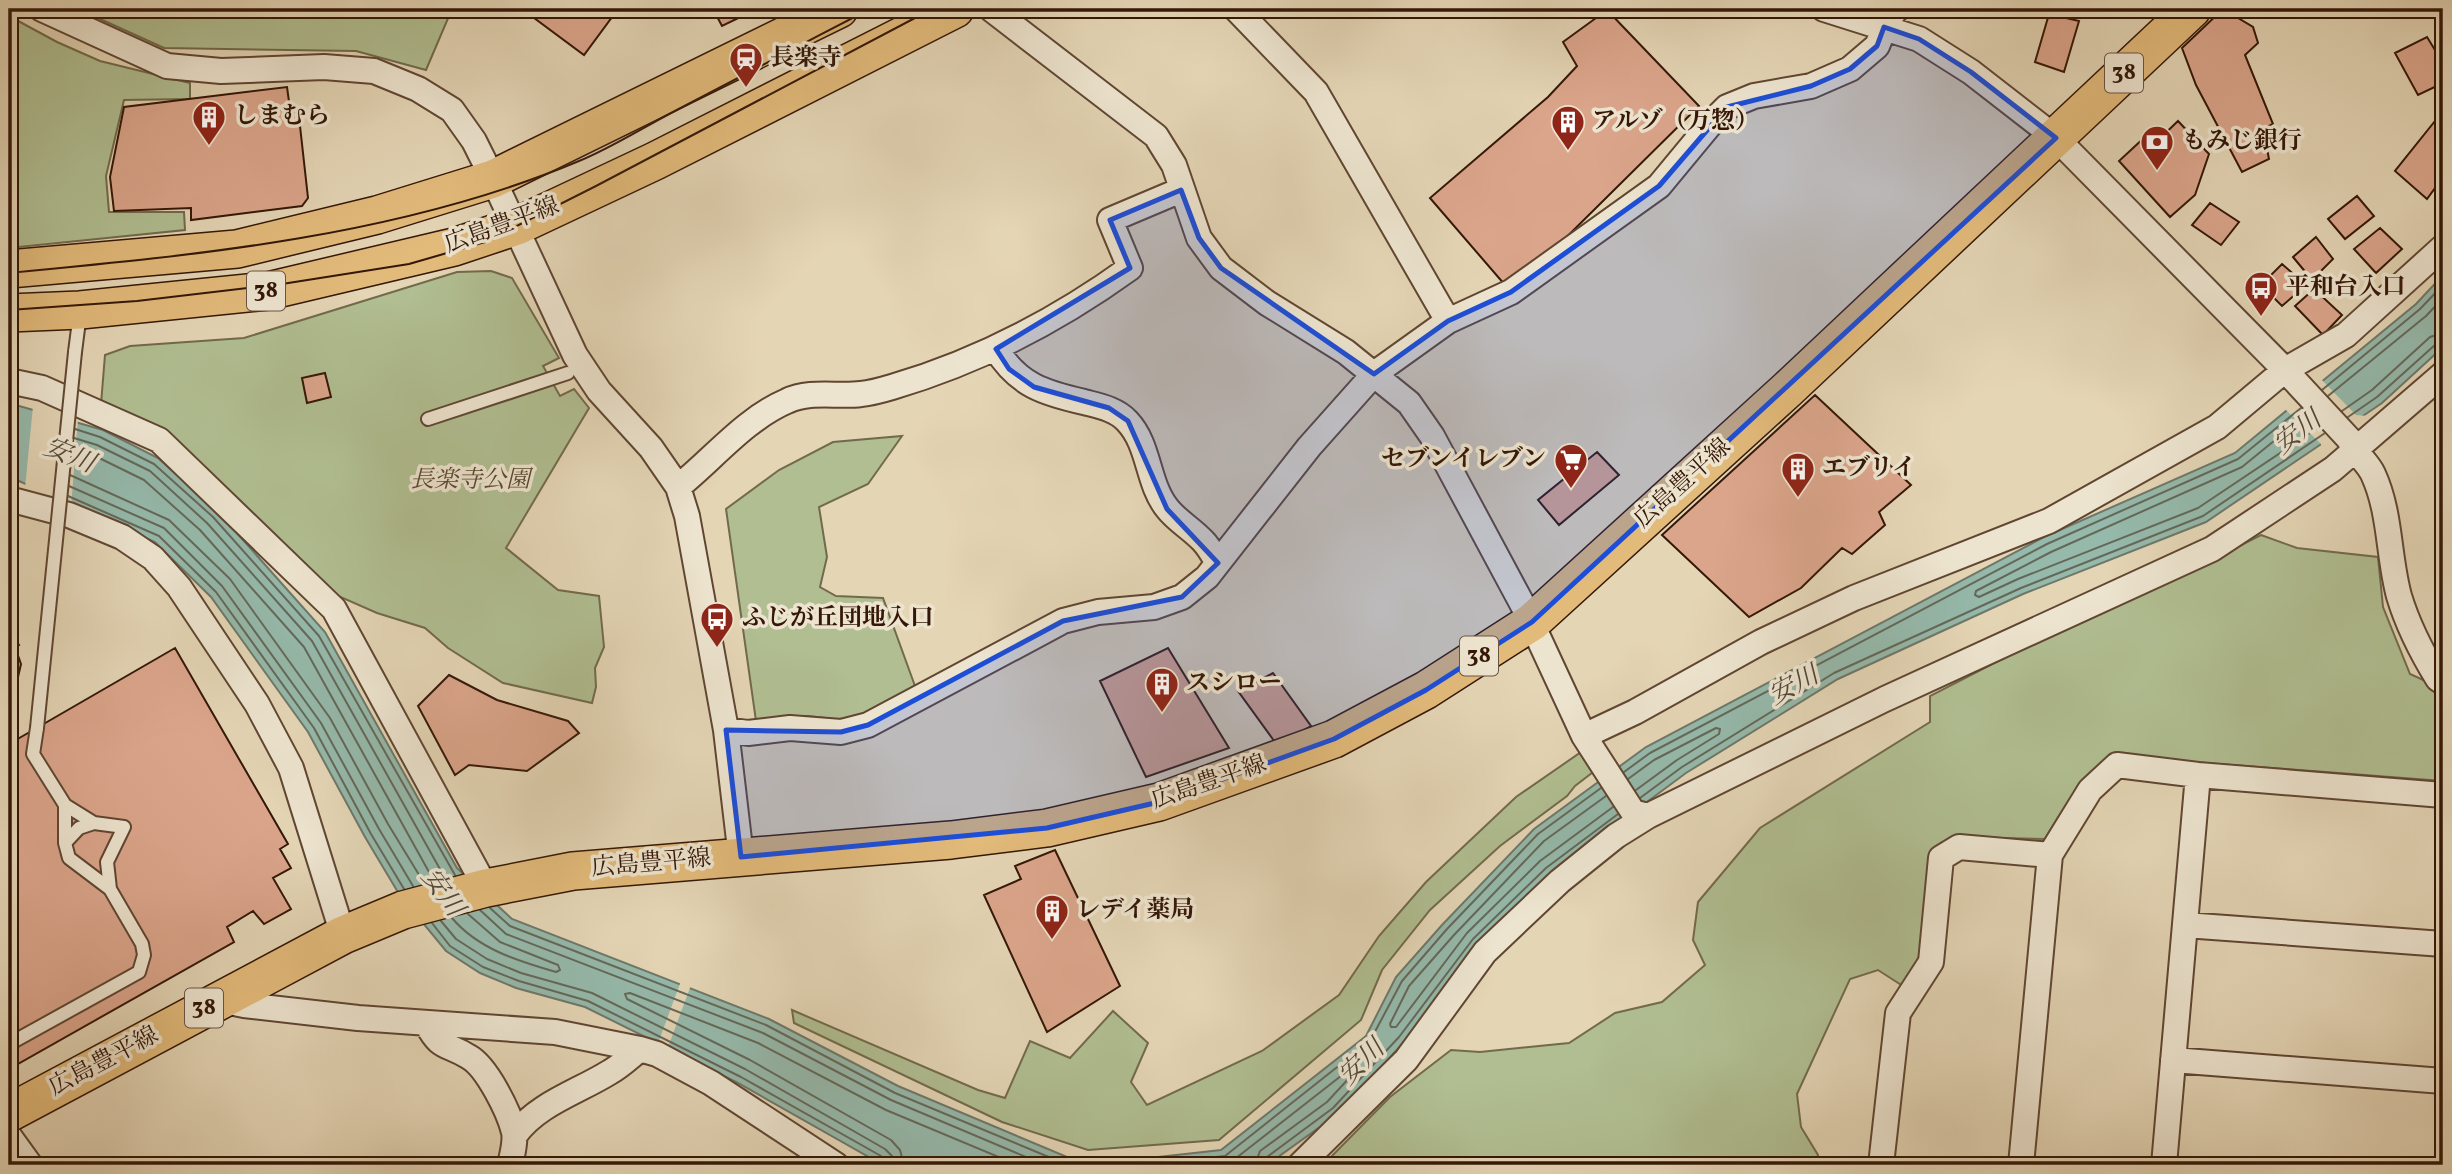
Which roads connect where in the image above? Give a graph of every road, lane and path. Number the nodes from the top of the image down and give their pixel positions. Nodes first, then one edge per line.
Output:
1 (42, 9) edge
2 (839, 9) edge
3 (956, 9) edge
4 (991, 9) edge
5 (1236, 9) edge
6 (1824, 9) edge
7 (2192, 9) edge
8 (1891, 18) edge
9 (2056, 138) junction
10 (493, 179) junction
11 (1181, 190) junction
12 (516, 226) junction
13 (2443, 247) edge
14 (9, 269) edge
15 (80, 310) junction
16 (9, 313) edge
17 (1448, 321) junction
18 (996, 349) junction
19 (2287, 372) junction
20 (568, 373) dead end
21 (1374, 374) junction
22 (2443, 374) edge
23 (9, 382) edge
24 (429, 419) dead end
25 (2351, 445) junction
26 (678, 486) junction
27 (9, 499) edge
28 (1218, 562) junction
29 (1532, 622) junction
30 (2443, 682) edge
31 (726, 730) junction
32 (1587, 739) junction
33 (2198, 775) junction
34 (2443, 795) edge
35 (65, 805) junction
36 (1640, 814) junction
37 (93, 823) junction
38 (65, 842) junction
39 (2050, 855) junction
40 (741, 857) junction
41 (107, 862) junction
42 (82, 870) junction
43 (486, 888) junction
44 (110, 889) junction
45 (2185, 925) junction
46 (343, 935) junction
47 (2443, 944) edge
48 (219, 1000) junction
49 (427, 1024) junction
50 (9, 1044) edge
51 (640, 1049) junction
52 (2173, 1060) junction
53 (2443, 1081) edge
54 (9, 1113) edge
55 (514, 1135) junction
56 (9, 1136) edge
57 (30, 1165) edge
58 (510, 1165) edge
59 (836, 1165) edge
60 (1300, 1165) edge
61 (1881, 1165) edge
62 (2021, 1165) edge
63 (2164, 1165) edge

1 - 10 street
2 - 10 main road, 広島豊平線 / 38
3 - 12 main road, 広島豊平線 / 38
4 - 11 street
5 - 17 street
6 - 8 street
7 - 9 main road, 広島豊平線 / 38
8 - 9 street
8 - 17 street
9 - 19 street
9 - 29 main road, 広島豊平線 / 38
10 - 12 street
10 - 14 main road, 広島豊平線 / 38
11 - 18 street
11 - 21 street
12 - 15 main road, 広島豊平線 / 38
12 - 26 street
13 - 19 street
15 - 16 main road, 広島豊平線 / 38
15 - 35 lane, bridge
17 - 21 street
18 - 26 street
18 - 28 street
19 - 25 street
19 - 32 street
20 - 24 lane
21 - 28 street
21 - 29 street
22 - 25 street
23 - 43 street
25 - 30 street
25 - 36 street
26 - 31 street
27 - 46 street
28 - 31 street
29 - 32 street
29 - 40 main road, 広島豊平線 / 38
31 - 40 street
32 - 36 street
33 - 34 street
33 - 39 street
33 - 45 street
35 - 37 lane
35 - 38 lane
36 - 60 street
37 - 38 lane
37 - 41 lane
38 - 42 lane
39 - 61 street
39 - 62 street
40 - 43 main road, 広島豊平線 / 38
41 - 42 lane
41 - 44 lane
42 - 44 lane
43 - 46 main road, 広島豊平線 / 38
44 - 50 lane
45 - 47 street
45 - 52 street
46 - 48 main road, 広島豊平線 / 38
48 - 49 street
48 - 54 main road, 広島豊平線 / 38
49 - 51 street
49 - 55 street
51 - 55 street
51 - 59 street
52 - 53 street
52 - 63 street
55 - 58 street
56 - 57 street

